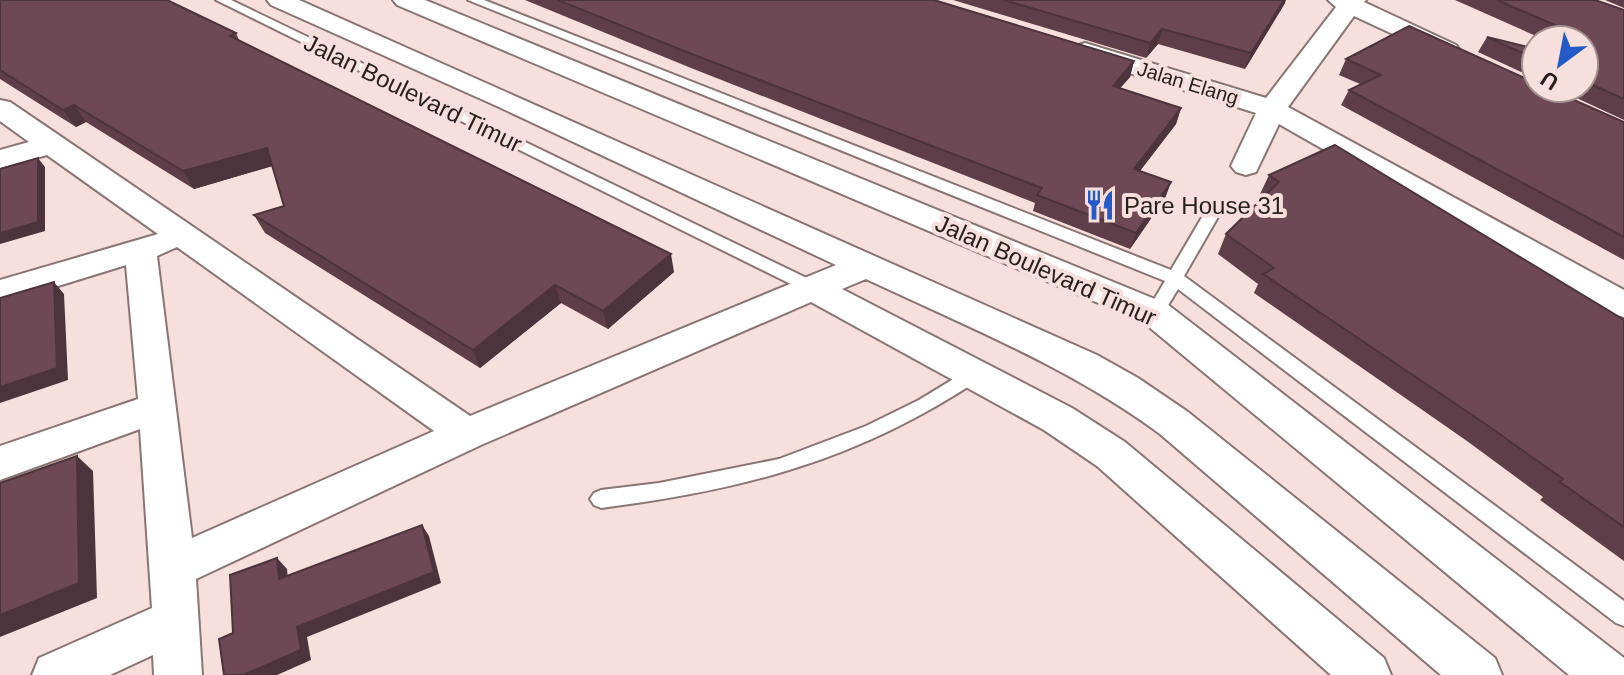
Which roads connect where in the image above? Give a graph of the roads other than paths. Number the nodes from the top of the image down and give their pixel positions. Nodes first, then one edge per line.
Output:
1 (222, 0) edge
2 (279, 0) edge
3 (405, 0) edge
4 (474, 0) edge
5 (1348, 1) edge
6 (1066, 45) edge
7 (1466, 59) edge
8 (0, 108) edge
9 (1272, 109) junction
10 (53, 144) junction
11 (0, 159) edge
12 (1246, 166) dead end
13 (1214, 210) dead end
14 (182, 237) junction
15 (140, 250) junction
16 (867, 265) junction
17 (1175, 278) junction
18 (811, 287) junction
19 (0, 292) edge
20 (1624, 305) edge
21 (1155, 313) junction
22 (973, 374) junction
23 (158, 407) junction
24 (467, 434) junction
25 (0, 463) edge
26 (601, 499) dead end
27 (173, 568) junction
28 (1624, 615) edge
29 (175, 621) junction
30 (56, 675) edge
31 (178, 675) edge
32 (1367, 675) edge
33 (1478, 675) edge
34 (1607, 675) edge

1 - 18 lane, Jalan Boulevard Timur
2 - 16 street, Jalan Boulevard Timur
3 - 21 street, Jalan Boulevard Timur
4 - 17 lane
5 - 7 street
5 - 9 street
6 - 9 street, Jalan Elang
8 - 10 street
9 - 12 street
9 - 20 street, Jalan Elang
10 - 11 street
10 - 14 street
13 - 17 lane
14 - 15 street
14 - 24 street
15 - 19 street
15 - 23 street
16 - 18 street
16 - 33 street, Jalan Boulevard Timur
17 - 21 lane
17 - 28 lane
18 - 22 street, Jalan Boulevard Timur
18 - 24 street
21 - 34 street, Jalan Boulevard Timur
22 - 26 lane
22 - 32 street, Jalan Boulevard Timur
23 - 25 street
23 - 27 street
24 - 27 street
27 - 29 street
29 - 30 street
29 - 31 street

